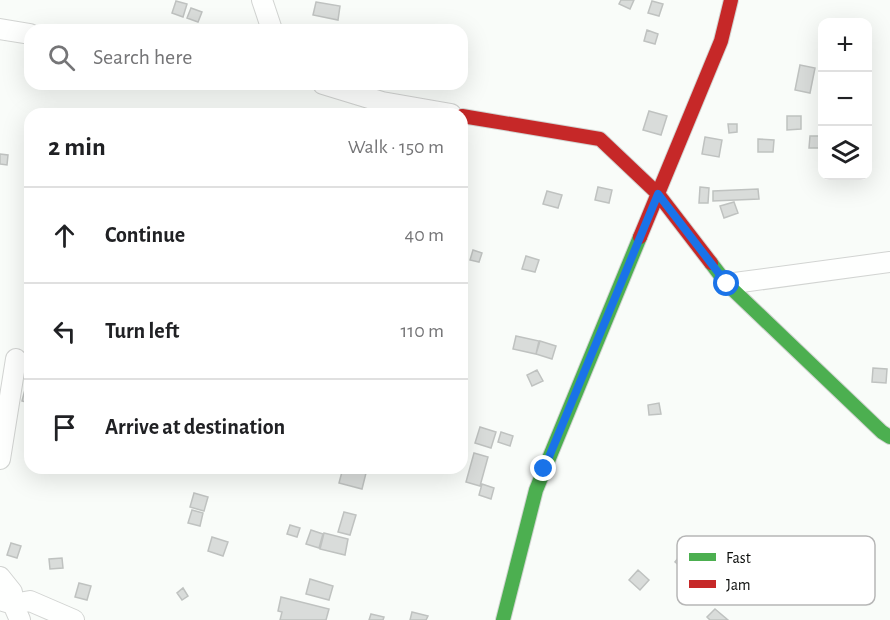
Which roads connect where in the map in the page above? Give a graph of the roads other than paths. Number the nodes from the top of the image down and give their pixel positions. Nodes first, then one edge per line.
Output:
1 (262, 0) edge
2 (731, 0) edge
3 (270, 24) edge
4 (0, 29) edge
5 (24, 33) edge
6 (343, 90) edge
7 (417, 108) edge
8 (468, 117) edge
9 (658, 194) junction
10 (890, 262) edge
11 (727, 284) junction
12 (16, 358) dead end
13 (890, 437) edge
14 (0, 459) edge
15 (0, 577) edge
16 (11, 608) edge
17 (74, 620) edge
18 (503, 620) edge

1 - 3 street
2 - 9 street
4 - 5 street
6 - 7 street
8 - 9 street
9 - 11 street
9 - 18 street
10 - 11 street
11 - 13 street
12 - 14 street
15 - 16 street
16 - 17 street

